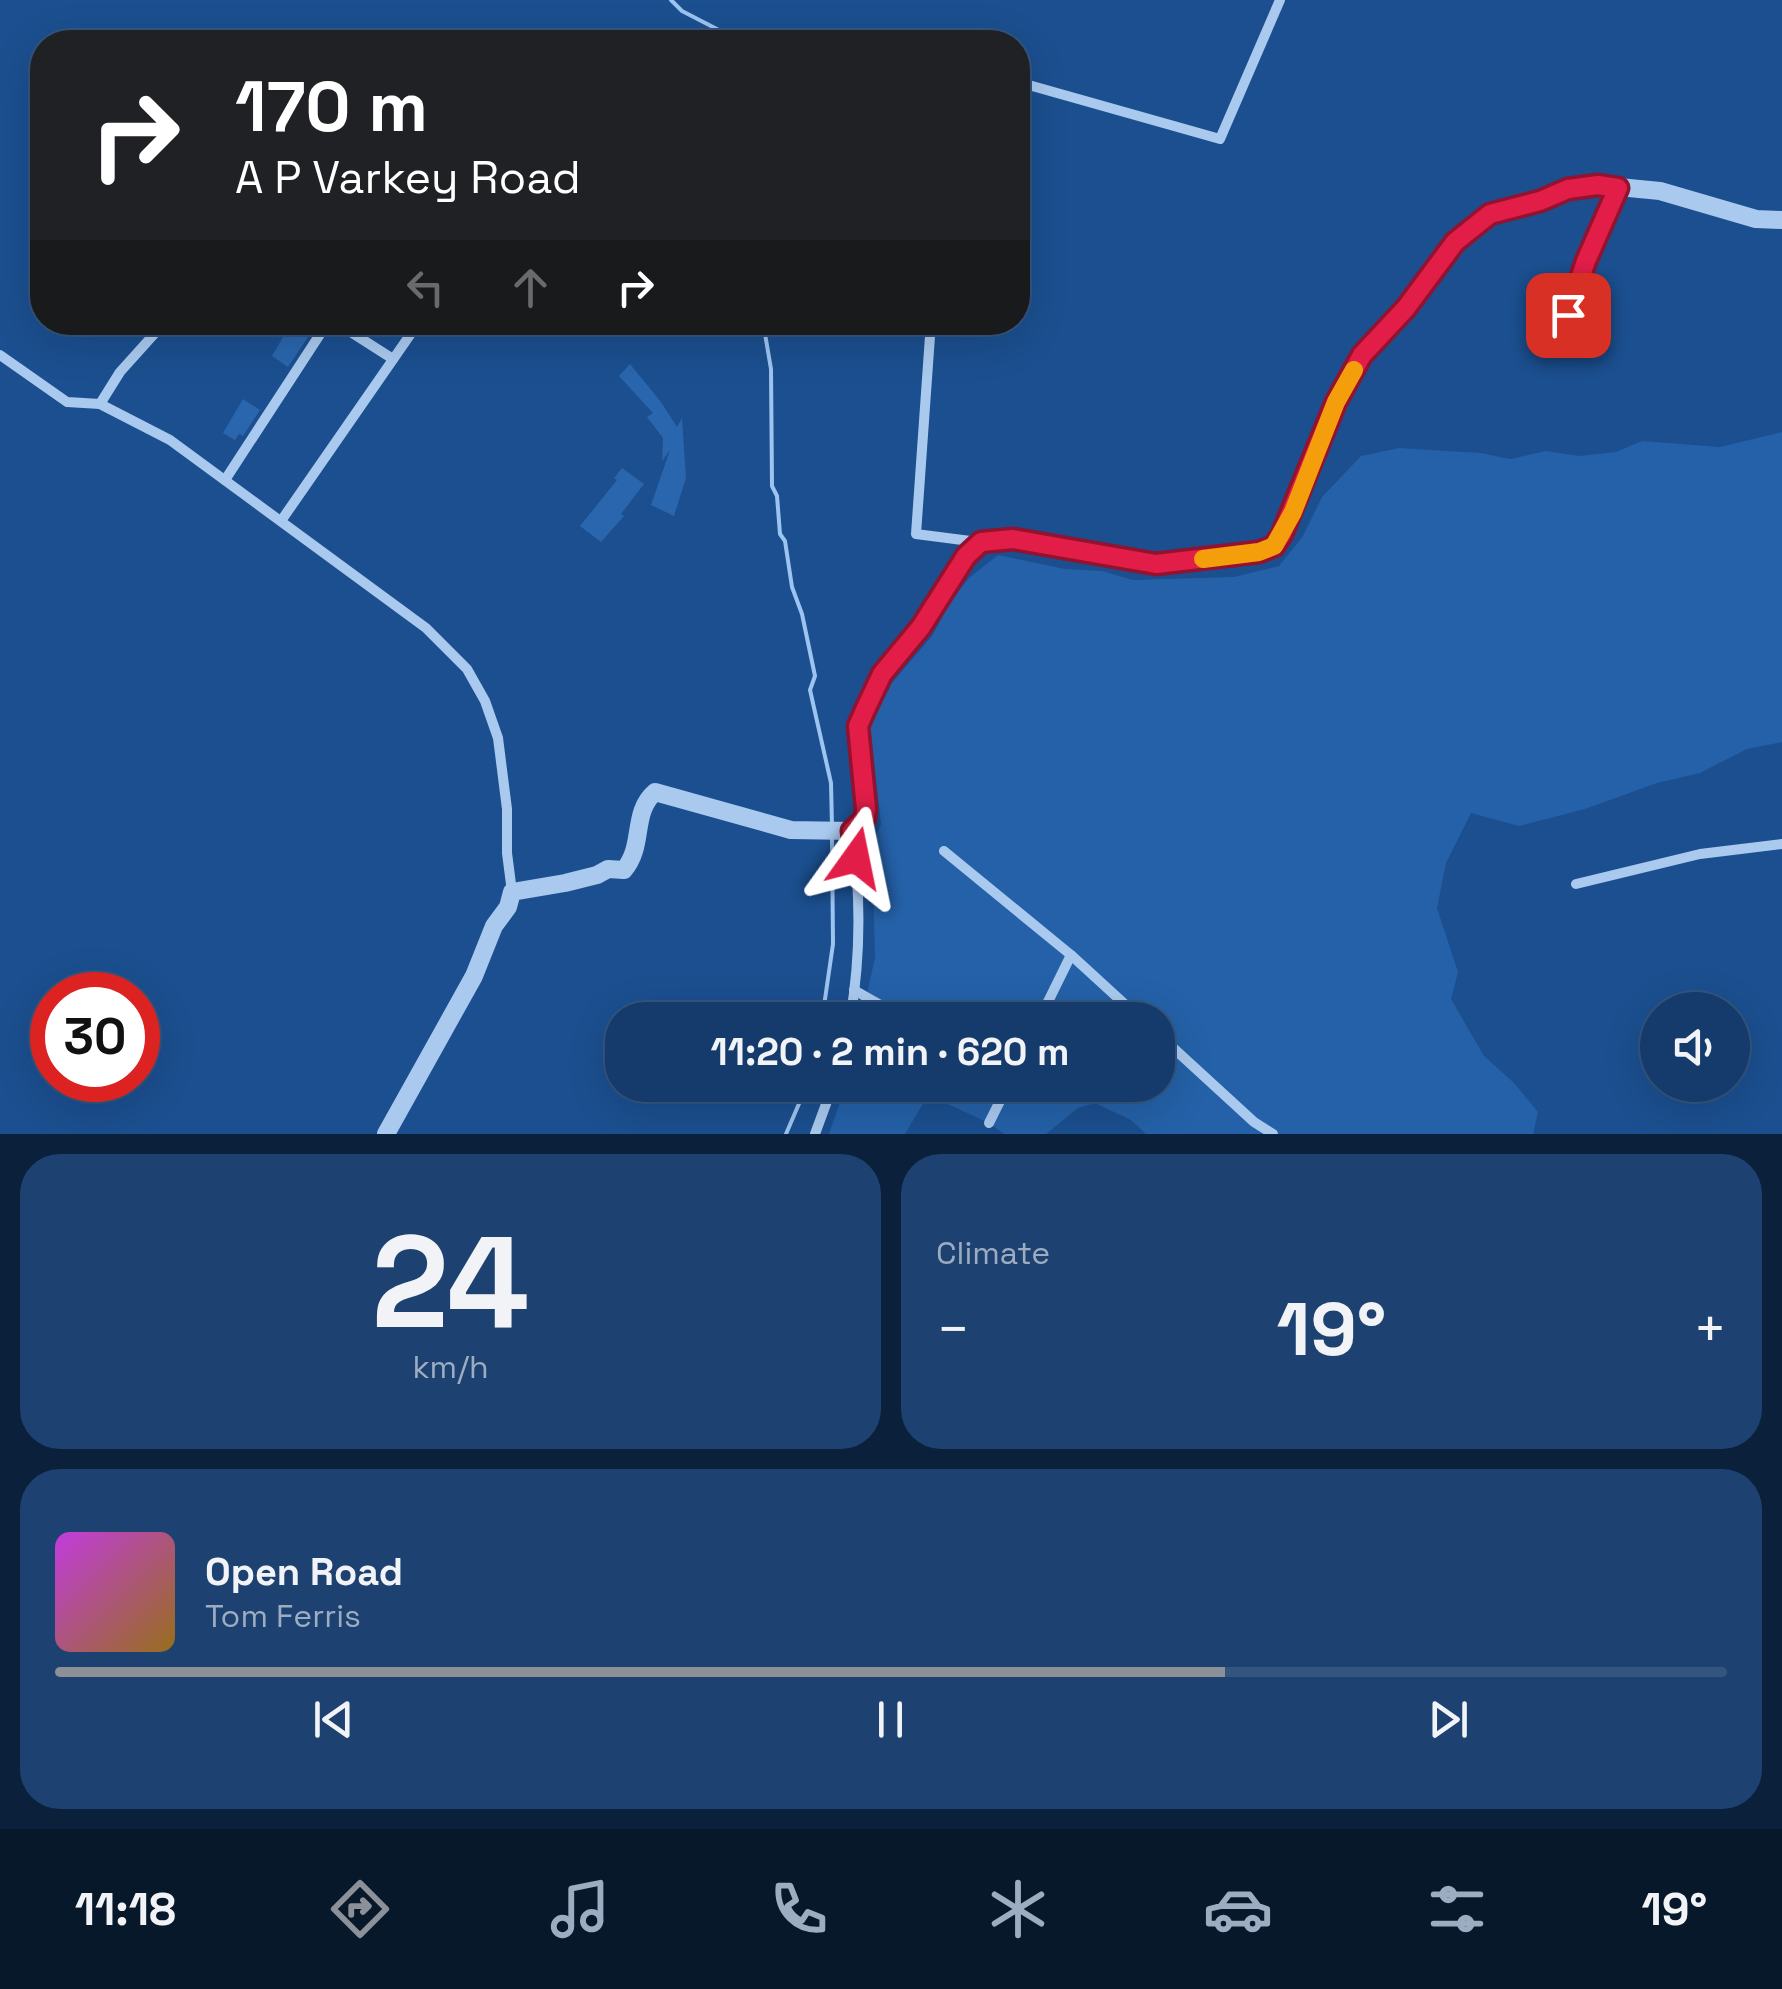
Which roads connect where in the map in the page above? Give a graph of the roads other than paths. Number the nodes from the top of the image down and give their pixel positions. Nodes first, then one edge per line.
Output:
1 (1280, 0) edge
2 (1030, 85) edge
3 (1618, 188) junction
4 (1782, 220) edge
5 (1568, 315) dead end
6 (152, 335) edge
7 (323, 335) edge
8 (353, 335) edge
9 (410, 335) edge
10 (931, 335) edge
11 (0, 356) edge
12 (393, 359) junction
13 (100, 404) junction
14 (226, 480) junction
15 (281, 521) junction
16 (981, 542) junction
17 (843, 829) junction
18 (1782, 844) edge
19 (944, 851) dead end
20 (1576, 884) dead end
21 (512, 892) junction
22 (1071, 956) junction
23 (854, 990) junction
24 (852, 1002) edge
25 (876, 1002) edge
26 (1048, 1002) edge
27 (1122, 1002) edge
28 (1175, 1050) edge
29 (827, 1102) edge
30 (1000, 1102) edge
31 (989, 1123) dead end
32 (386, 1134) edge
33 (816, 1134) edge
34 (1273, 1134) edge

1 - 2 street
3 - 4 street
3 - 5 lane
3 - 16 street
6 - 13 street
7 - 14 street
8 - 12 street
9 - 12 street
10 - 16 street
11 - 13 street
12 - 15 street
13 - 14 street
14 - 15 street
15 - 21 street
16 - 17 street
17 - 21 street
17 - 23 street
18 - 20 street
19 - 22 street
21 - 32 street
22 - 26 street
22 - 27 street
23 - 24 street
23 - 25 street
28 - 34 street
29 - 33 street
30 - 31 street

